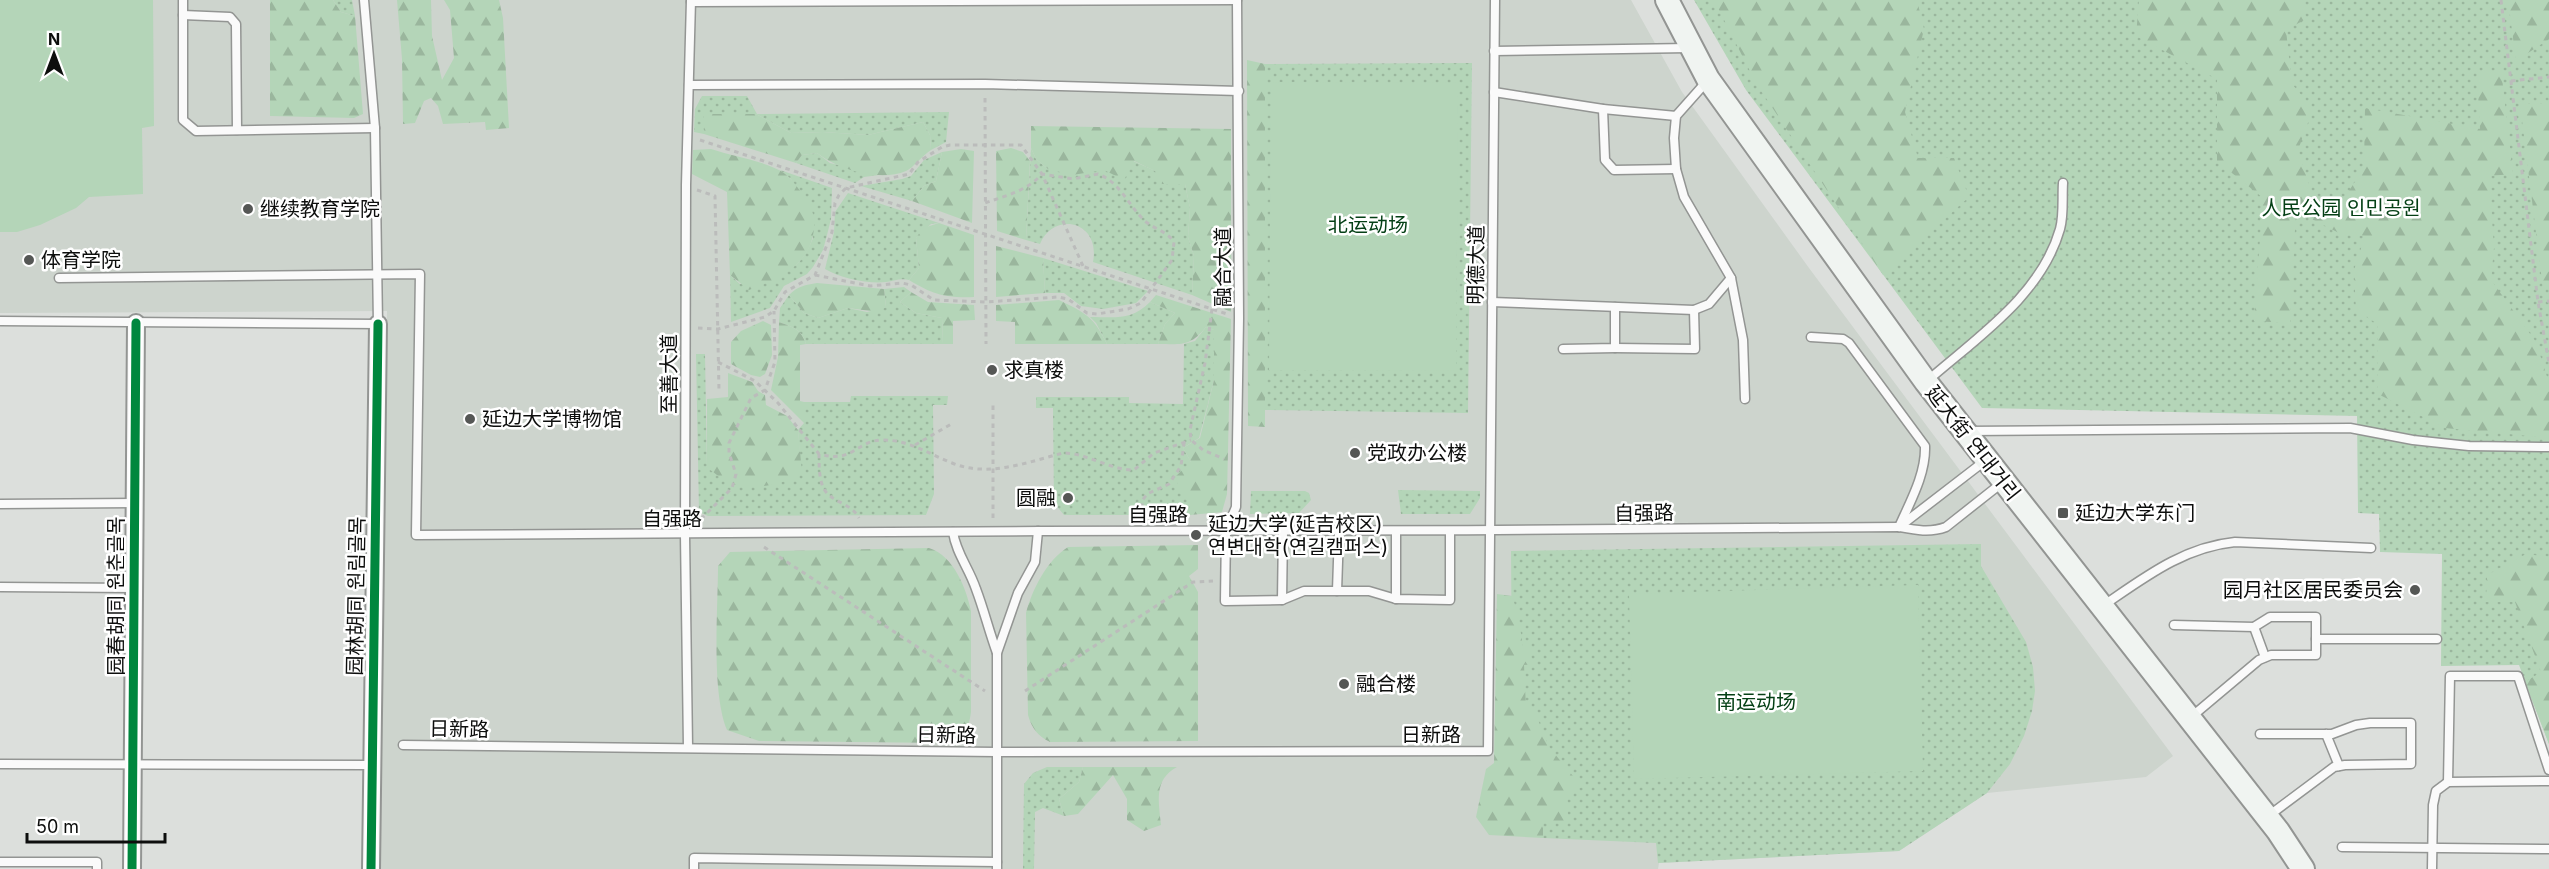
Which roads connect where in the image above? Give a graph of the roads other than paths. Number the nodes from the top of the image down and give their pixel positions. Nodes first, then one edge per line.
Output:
1 (183, 0) edge
2 (364, 0) edge
3 (1237, 0) edge
4 (1495, 0) edge
5 (1667, 0) edge
6 (691, 1) edge
7 (183, 15) junction
8 (1691, 48) junction
9 (1494, 51) junction
10 (1708, 80) junction
11 (689, 85) junction
12 (1239, 91) junction
13 (1494, 92) junction
14 (1603, 109) junction
15 (1676, 116) junction
16 (375, 128) junction
17 (237, 130) junction
18 (1676, 169) junction
19 (2063, 183) dead end
20 (377, 275) junction
21 (59, 278) dead end
22 (1731, 278) junction
23 (1492, 302) junction
24 (1615, 307) junction
25 (1694, 310) junction
26 (0, 321) edge
27 (136, 323) junction
28 (378, 324) junction
29 (1811, 337) dead end
30 (1615, 348) junction
31 (1563, 349) dead end
32 (1926, 382) junction
33 (1745, 399) dead end
34 (1963, 430) junction
35 (2549, 447) edge
36 (1986, 460) junction
37 (2003, 482) junction
38 (135, 503) junction
39 (0, 504) edge
40 (1899, 527) junction
41 (1038, 531) junction
42 (1226, 531) junction
43 (1283, 531) junction
44 (1490, 531) junction
45 (953, 532) junction
46 (1339, 532) junction
47 (1396, 532) junction
48 (1450, 532) junction
49 (685, 535) junction
50 (2371, 548) dead end
51 (0, 587) edge
52 (134, 588) junction
53 (1338, 591) junction
54 (1396, 599) junction
55 (1282, 600) junction
56 (2101, 606) junction
57 (2174, 625) dead end
58 (2254, 627) junction
59 (2316, 639) junction
60 (2437, 639) dead end
61 (997, 652) junction
62 (2265, 657) junction
63 (2189, 719) junction
64 (2260, 734) dead end
65 (2326, 734) junction
66 (403, 745) dead end
67 (688, 747) junction
68 (1488, 751) joint
69 (996, 752) junction
70 (0, 764) edge
71 (133, 765) junction
72 (372, 765) junction
73 (2339, 766) junction
74 (2549, 770) edge
75 (2549, 781) edge
76 (2448, 782) junction
77 (2266, 817) junction
78 (2342, 847) dead end
79 (2432, 848) junction
80 (2549, 849) edge
81 (0, 862) edge
82 (997, 865) edge
83 (97, 869) edge
84 (132, 869) edge
85 (370, 869) edge
86 (694, 869) edge
87 (2303, 869) edge
88 (2432, 869) edge

1 - 7 lane
2 - 16 lane
3 - 6 lane
3 - 12 lane, 融合大道
4 - 9 lane, 明德大道
5 - 8 main road, 延大街 연대거리
6 - 11 lane, 至善大道
7 - 17 lane
7 - 17 lane
8 - 9 lane
8 - 10 main road, 延大街 연대거리
9 - 13 lane, 明德大道
10 - 15 lane
10 - 32 main road, 延大街 연대거리
11 - 12 lane
11 - 49 lane, 至善大道
12 - 42 lane, 融合大道
13 - 14 lane
13 - 23 lane, 明德大道
14 - 15 lane
14 - 18 lane
15 - 18 lane
16 - 17 lane
16 - 20 lane
18 - 22 lane
19 - 32 lane
20 - 21 lane
20 - 28 lane
20 - 49 lane, 自强路
22 - 25 lane
22 - 33 lane
23 - 24 lane
23 - 44 lane, 明德大道
24 - 25 lane
24 - 30 lane
25 - 30 lane
26 - 27 lane
27 - 28 lane
27 - 38 street, 园春胡同 원춘골목
28 - 72 street, 园林胡同 원림골목
29 - 40 lane
30 - 31 lane
32 - 34 main road, 延大街 연대거리
34 - 35 lane
34 - 36 main road, 延大街 연대거리
36 - 37 main road, 延大街 연대거리
36 - 40 lane
37 - 40 lane, 自强路
37 - 56 main road, 延大街 연대거리
38 - 39 lane
38 - 52 street, 园春胡同 원춘골목
40 - 44 lane, 自强路
41 - 42 lane, 自强路
41 - 45 lane, 自强路
41 - 61 lane
42 - 43 lane, 自强路
42 - 55 lane, 融合大道
43 - 46 lane, 自强路
43 - 55 lane
44 - 48 lane, 自强路
44 - 68 lane, 明德大道
45 - 49 lane, 自强路
45 - 61 lane
46 - 47 lane, 自强路
46 - 53 lane
47 - 48 lane, 自强路
47 - 54 lane
48 - 54 lane
49 - 67 lane, 至善大道
50 - 56 lane
51 - 52 lane
52 - 71 street, 园春胡同 원춘골목
53 - 54 lane
53 - 55 lane
56 - 63 main road, 延大街 연대거리
57 - 58 lane
58 - 59 lane
58 - 62 lane
59 - 60 lane
59 - 62 lane
61 - 69 lane
62 - 63 lane
63 - 77 main road, 延大街 연대거리
64 - 65 lane
65 - 73 lane
65 - 73 lane
66 - 67 lane, 日新路
67 - 69 lane, 日新路
68 - 69 lane, 日新路
69 - 82 lane
70 - 71 lane
71 - 72 lane
71 - 84 street, 园春胡同 원춘골목
72 - 85 street, 园林胡同 원림골목
73 - 77 lane
74 - 76 lane
75 - 76 lane
76 - 79 lane
77 - 87 main road, 延大街 연대거리
78 - 79 lane
79 - 80 lane
79 - 88 lane
81 - 83 lane
82 - 86 lane

